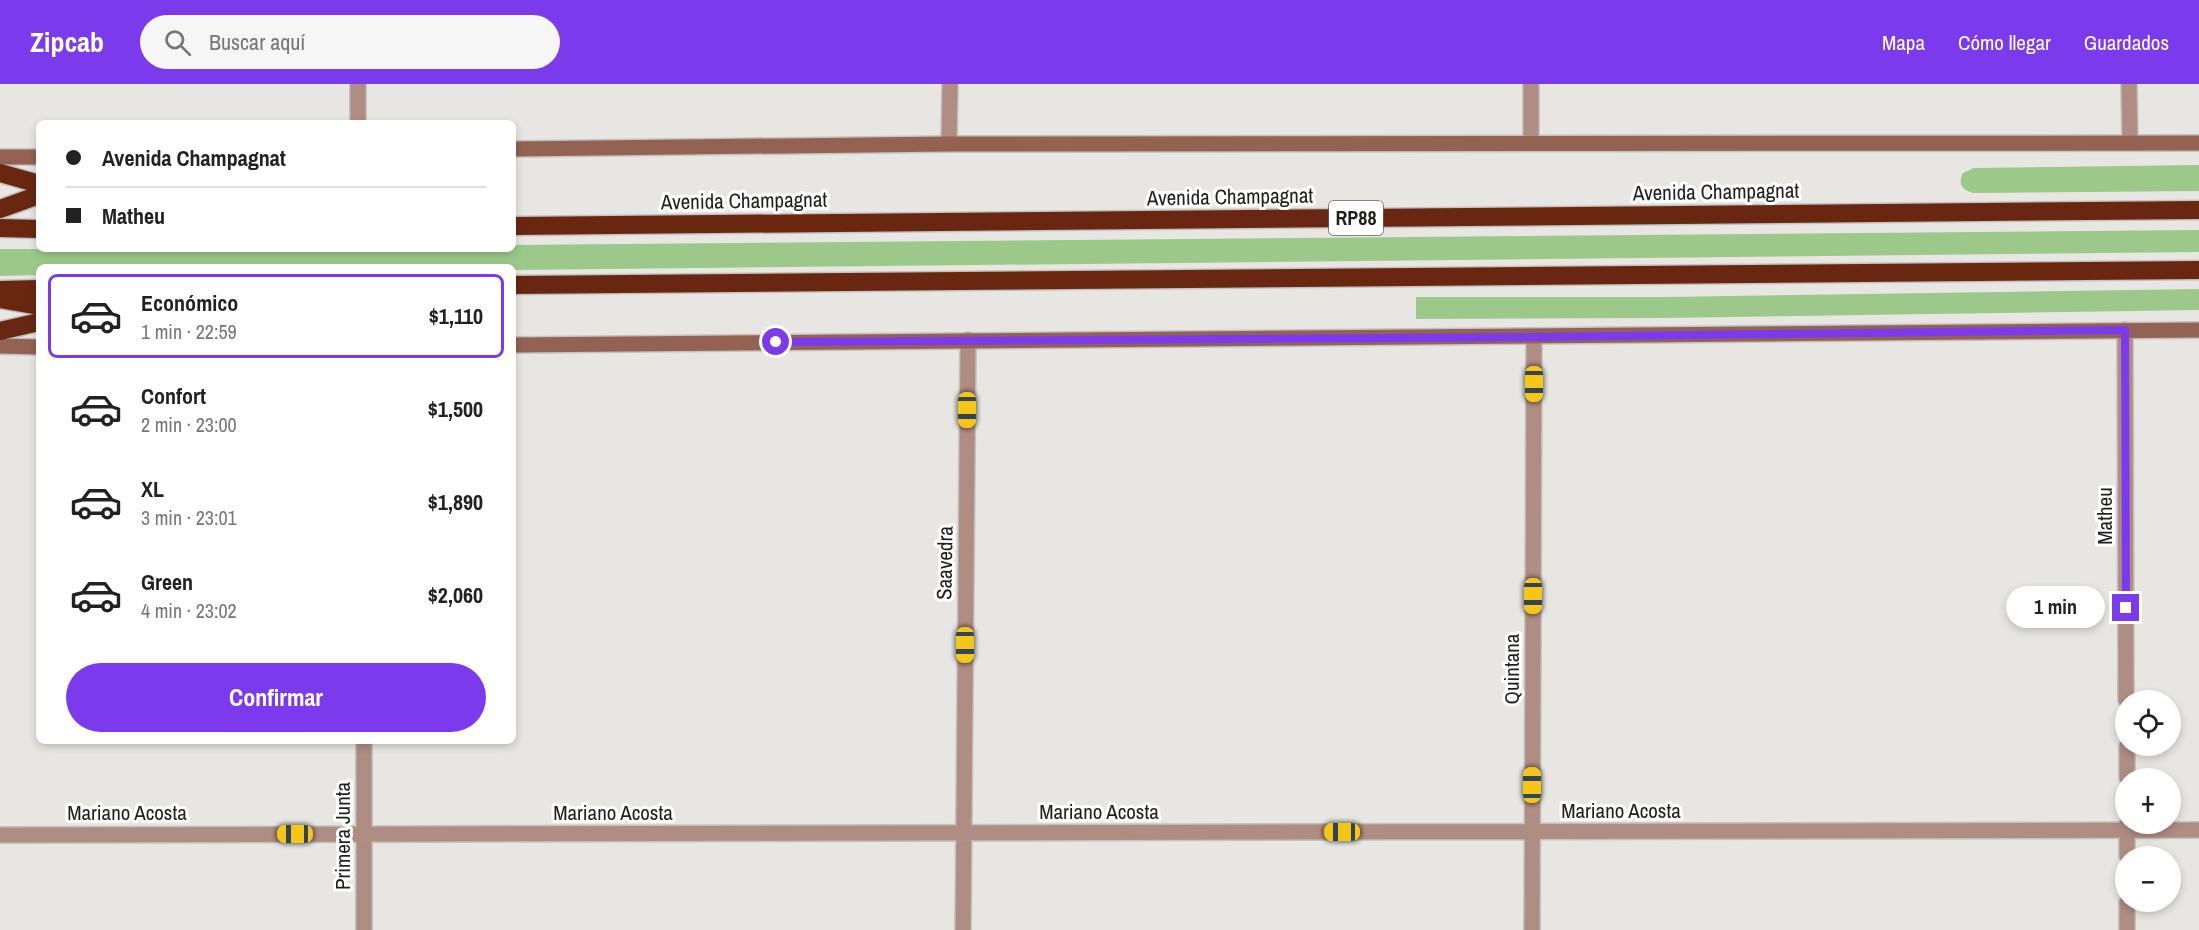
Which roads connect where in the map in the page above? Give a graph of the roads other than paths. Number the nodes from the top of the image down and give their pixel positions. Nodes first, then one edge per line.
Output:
1 (358, 84) edge
2 (950, 84) edge
3 (1530, 84) edge
4 (2129, 84) edge
5 (358, 120) edge
6 (1531, 142) junction
7 (2130, 143) junction
8 (2199, 143) edge
9 (949, 144) junction
10 (516, 149) edge
11 (0, 157) edge
12 (36, 157) edge
13 (0, 173) edge
14 (36, 183) edge
15 (36, 196) edge
16 (0, 209) edge
17 (2199, 210) edge
18 (516, 226) edge
19 (0, 228) edge
20 (36, 229) edge
21 (2199, 270) edge
22 (516, 285) edge
23 (36, 289) edge
24 (0, 290) edge
25 (0, 299) edge
26 (36, 305) edge
27 (36, 323) edge
28 (2125, 330) junction
29 (2199, 330) edge
30 (0, 331) edge
31 (1534, 337) junction
32 (968, 340) junction
33 (516, 345) edge
34 (0, 346) edge
35 (36, 347) edge
36 (2126, 690) edge
37 (364, 744) edge
38 (2115, 827) edge
39 (2181, 829) edge
40 (2199, 830) edge
41 (1532, 832) junction
42 (963, 833) junction
43 (363, 834) junction
44 (0, 835) edge
45 (2127, 912) edge
46 (364, 930) edge
47 (963, 930) edge
48 (1532, 930) edge
49 (2127, 930) edge

1 - 5 street
2 - 9 street
3 - 6 street
4 - 7 street
6 - 7 street
6 - 9 street
7 - 8 street
9 - 10 street
11 - 12 street
13 - 14 highway
15 - 16 highway
17 - 18 highway, Avenida Champagnat / RP88
19 - 20 highway
21 - 22 highway
23 - 24 highway
25 - 26 highway
27 - 30 highway
28 - 29 street
28 - 31 street
28 - 36 street, Matheu
31 - 32 street
31 - 41 street, Quintana
32 - 33 street
32 - 42 street, Saavedra
34 - 35 street
37 - 43 street, Primera Junta
38 - 41 street, Mariano Acosta
39 - 40 street, Mariano Acosta
41 - 42 street, Mariano Acosta
41 - 48 street, Quintana
42 - 43 street, Mariano Acosta
42 - 47 street, Saavedra
43 - 44 street, Mariano Acosta
43 - 46 street, Primera Junta
45 - 49 street

